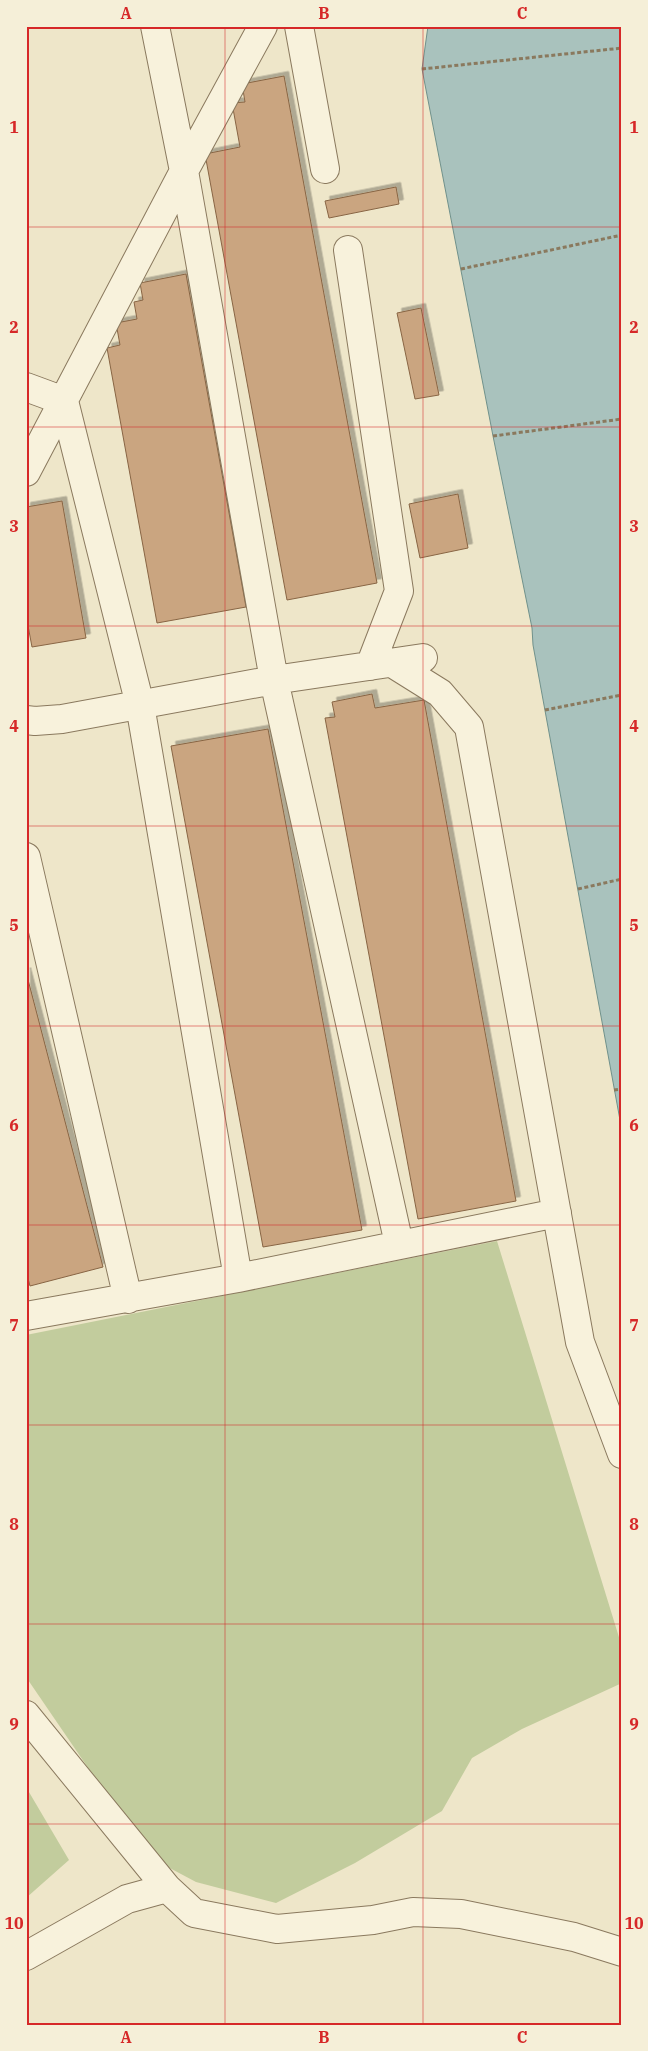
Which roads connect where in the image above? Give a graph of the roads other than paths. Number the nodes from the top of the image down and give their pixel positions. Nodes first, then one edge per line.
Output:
1 (155, 26) edge
2 (263, 26) edge
3 (299, 26) edge
4 (325, 169) dead end
5 (184, 171) junction
6 (348, 250) dead end
7 (26, 387) edge
8 (64, 401) junction
9 (26, 472) edge
10 (423, 658) dead end
11 (381, 664) junction
12 (274, 680) junction
13 (140, 705) junction
14 (26, 720) edge
15 (26, 856) edge
16 (557, 1213) junction
17 (399, 1244) junction
18 (238, 1278) junction
19 (128, 1299) junction
20 (26, 1316) edge
21 (622, 1454) edge
22 (26, 1715) edge
23 (167, 1888) junction
24 (622, 1952) edge
25 (26, 1956) edge

1 - 5 street
2 - 5 street
3 - 4 street
5 - 8 street
5 - 12 street
6 - 11 street
7 - 8 street
8 - 9 street
8 - 13 street
10 - 11 street
11 - 12 street
11 - 16 street
12 - 13 street
12 - 17 street
13 - 14 street
13 - 18 street
15 - 19 street
16 - 17 street
16 - 21 street
17 - 18 street
18 - 19 street
19 - 20 street
22 - 23 street
23 - 24 street
23 - 25 street

